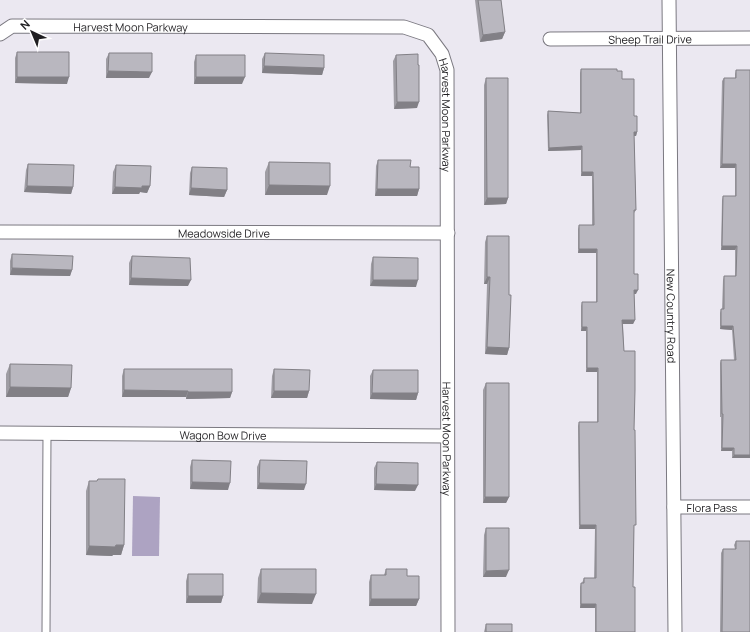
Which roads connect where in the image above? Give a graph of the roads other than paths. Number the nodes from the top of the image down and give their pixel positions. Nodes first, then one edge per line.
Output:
1 (669, 0) edge
2 (0, 34) edge
3 (669, 38) junction
4 (750, 38) edge
5 (550, 39) dead end
6 (0, 232) edge
7 (448, 233) junction
8 (0, 434) edge
9 (47, 434) junction
10 (447, 436) junction
11 (674, 507) junction
12 (750, 507) edge
13 (46, 632) edge
14 (448, 632) edge
15 (675, 632) edge

1 - 3 street, New Country Road
2 - 7 street, Harvest Moon Parkway
3 - 4 street, Sheep Trail Drive
3 - 5 street, Sheep Trail Drive
3 - 11 street, New Country Road
6 - 7 street, Meadowside Drive
7 - 10 street, Harvest Moon Parkway
8 - 9 street, Wagon Bow Drive
9 - 10 street, Wagon Bow Drive
9 - 13 lane
10 - 14 street, Harvest Moon Parkway
11 - 12 street, Flora Pass
11 - 15 street, New Country Road

